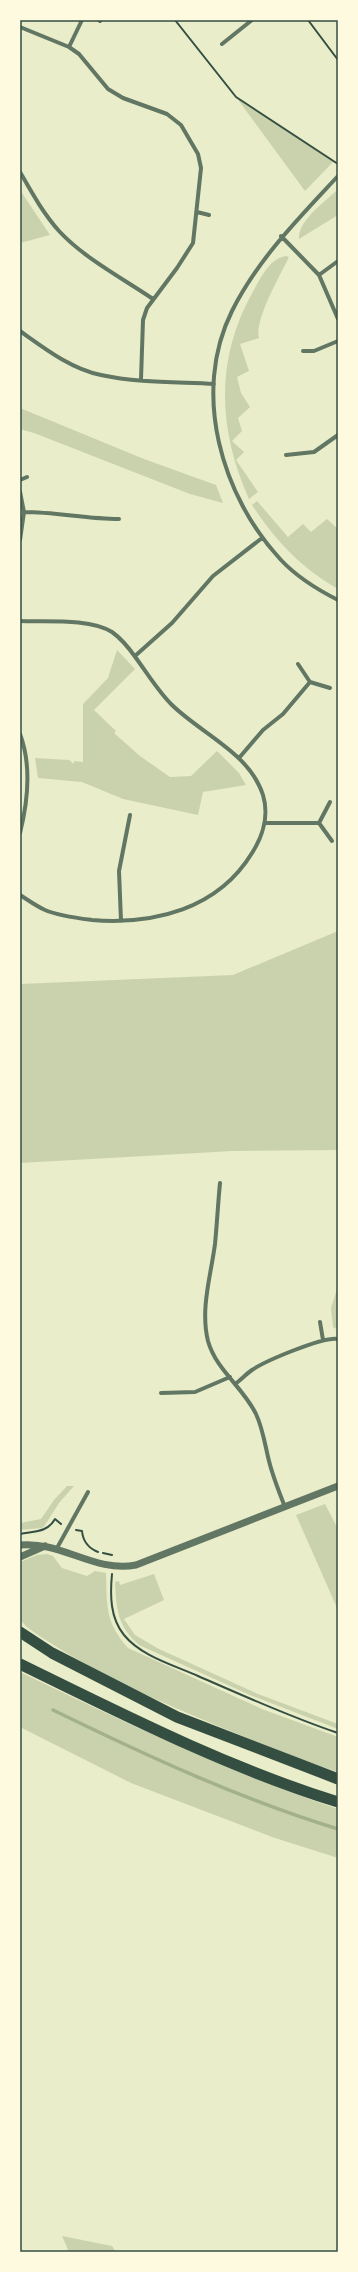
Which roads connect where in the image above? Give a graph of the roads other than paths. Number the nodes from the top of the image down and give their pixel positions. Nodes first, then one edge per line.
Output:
1 (82, 20) edge
2 (252, 20) edge
3 (20, 27) edge
4 (222, 44) dead end
5 (69, 47) junction
6 (20, 172) edge
7 (338, 176) edge
8 (197, 212) junction
9 (209, 215) dead end
10 (282, 236) junction
11 (338, 260) edge
12 (319, 275) junction
13 (153, 298) junction
14 (338, 319) edge
15 (20, 331) edge
16 (338, 341) edge
17 (303, 351) dead end
18 (141, 379) junction
19 (214, 384) junction
20 (338, 435) edge
21 (286, 455) dead end
22 (27, 477) dead end
23 (20, 480) edge
24 (20, 492) edge
25 (24, 512) junction
26 (119, 519) dead end
27 (262, 538) junction
28 (20, 540) edge
29 (338, 600) edge
30 (20, 621) edge
31 (135, 656) junction
32 (298, 664) dead end
33 (310, 682) junction
34 (330, 688) dead end
35 (20, 734) edge
36 (239, 758) junction
37 (20, 797) edge
38 (26, 798) junction
39 (330, 802) dead end
40 (130, 815) dead end
41 (265, 823) junction
42 (319, 823) junction
43 (20, 833) edge
44 (332, 841) dead end
45 (20, 895) edge
46 (121, 921) junction
47 (220, 1183) dead end
48 (320, 1322) dead end
49 (338, 1339) edge
50 (323, 1340) junction
51 (230, 1377) junction
52 (235, 1384) junction
53 (161, 1393) dead end
54 (338, 1486) edge
55 (88, 1492) dead end
56 (285, 1507) junction
57 (20, 1545) edge
58 (48, 1545) junction
59 (57, 1548) junction
60 (20, 1557) edge
61 (20, 1632) edge
62 (20, 1664) edge
63 (338, 1779) edge
64 (338, 1802) edge

1 - 5 street
2 - 4 street
3 - 5 street
5 - 8 street
6 - 13 street
7 - 10 street
8 - 9 street
8 - 13 street
10 - 12 street
10 - 19 street
11 - 12 street
12 - 14 street
13 - 18 street
15 - 18 street
16 - 17 street
18 - 19 street
19 - 27 street
20 - 21 street
22 - 23 street
24 - 25 street
25 - 26 street
25 - 28 street
27 - 29 street
27 - 31 street
30 - 31 street
31 - 36 street
32 - 33 street
33 - 34 street
33 - 36 street
35 - 38 street
36 - 41 street
37 - 38 street
38 - 43 street
39 - 42 street
40 - 46 street
41 - 42 street
41 - 46 street
42 - 44 street
45 - 46 street
47 - 51 street
48 - 50 street
49 - 50 street
50 - 52 street
51 - 52 street
51 - 53 street
52 - 56 street
54 - 56 street
55 - 59 street
56 - 59 street
57 - 58 street
58 - 59 street
58 - 60 street
61 - 63 highway
62 - 64 highway

